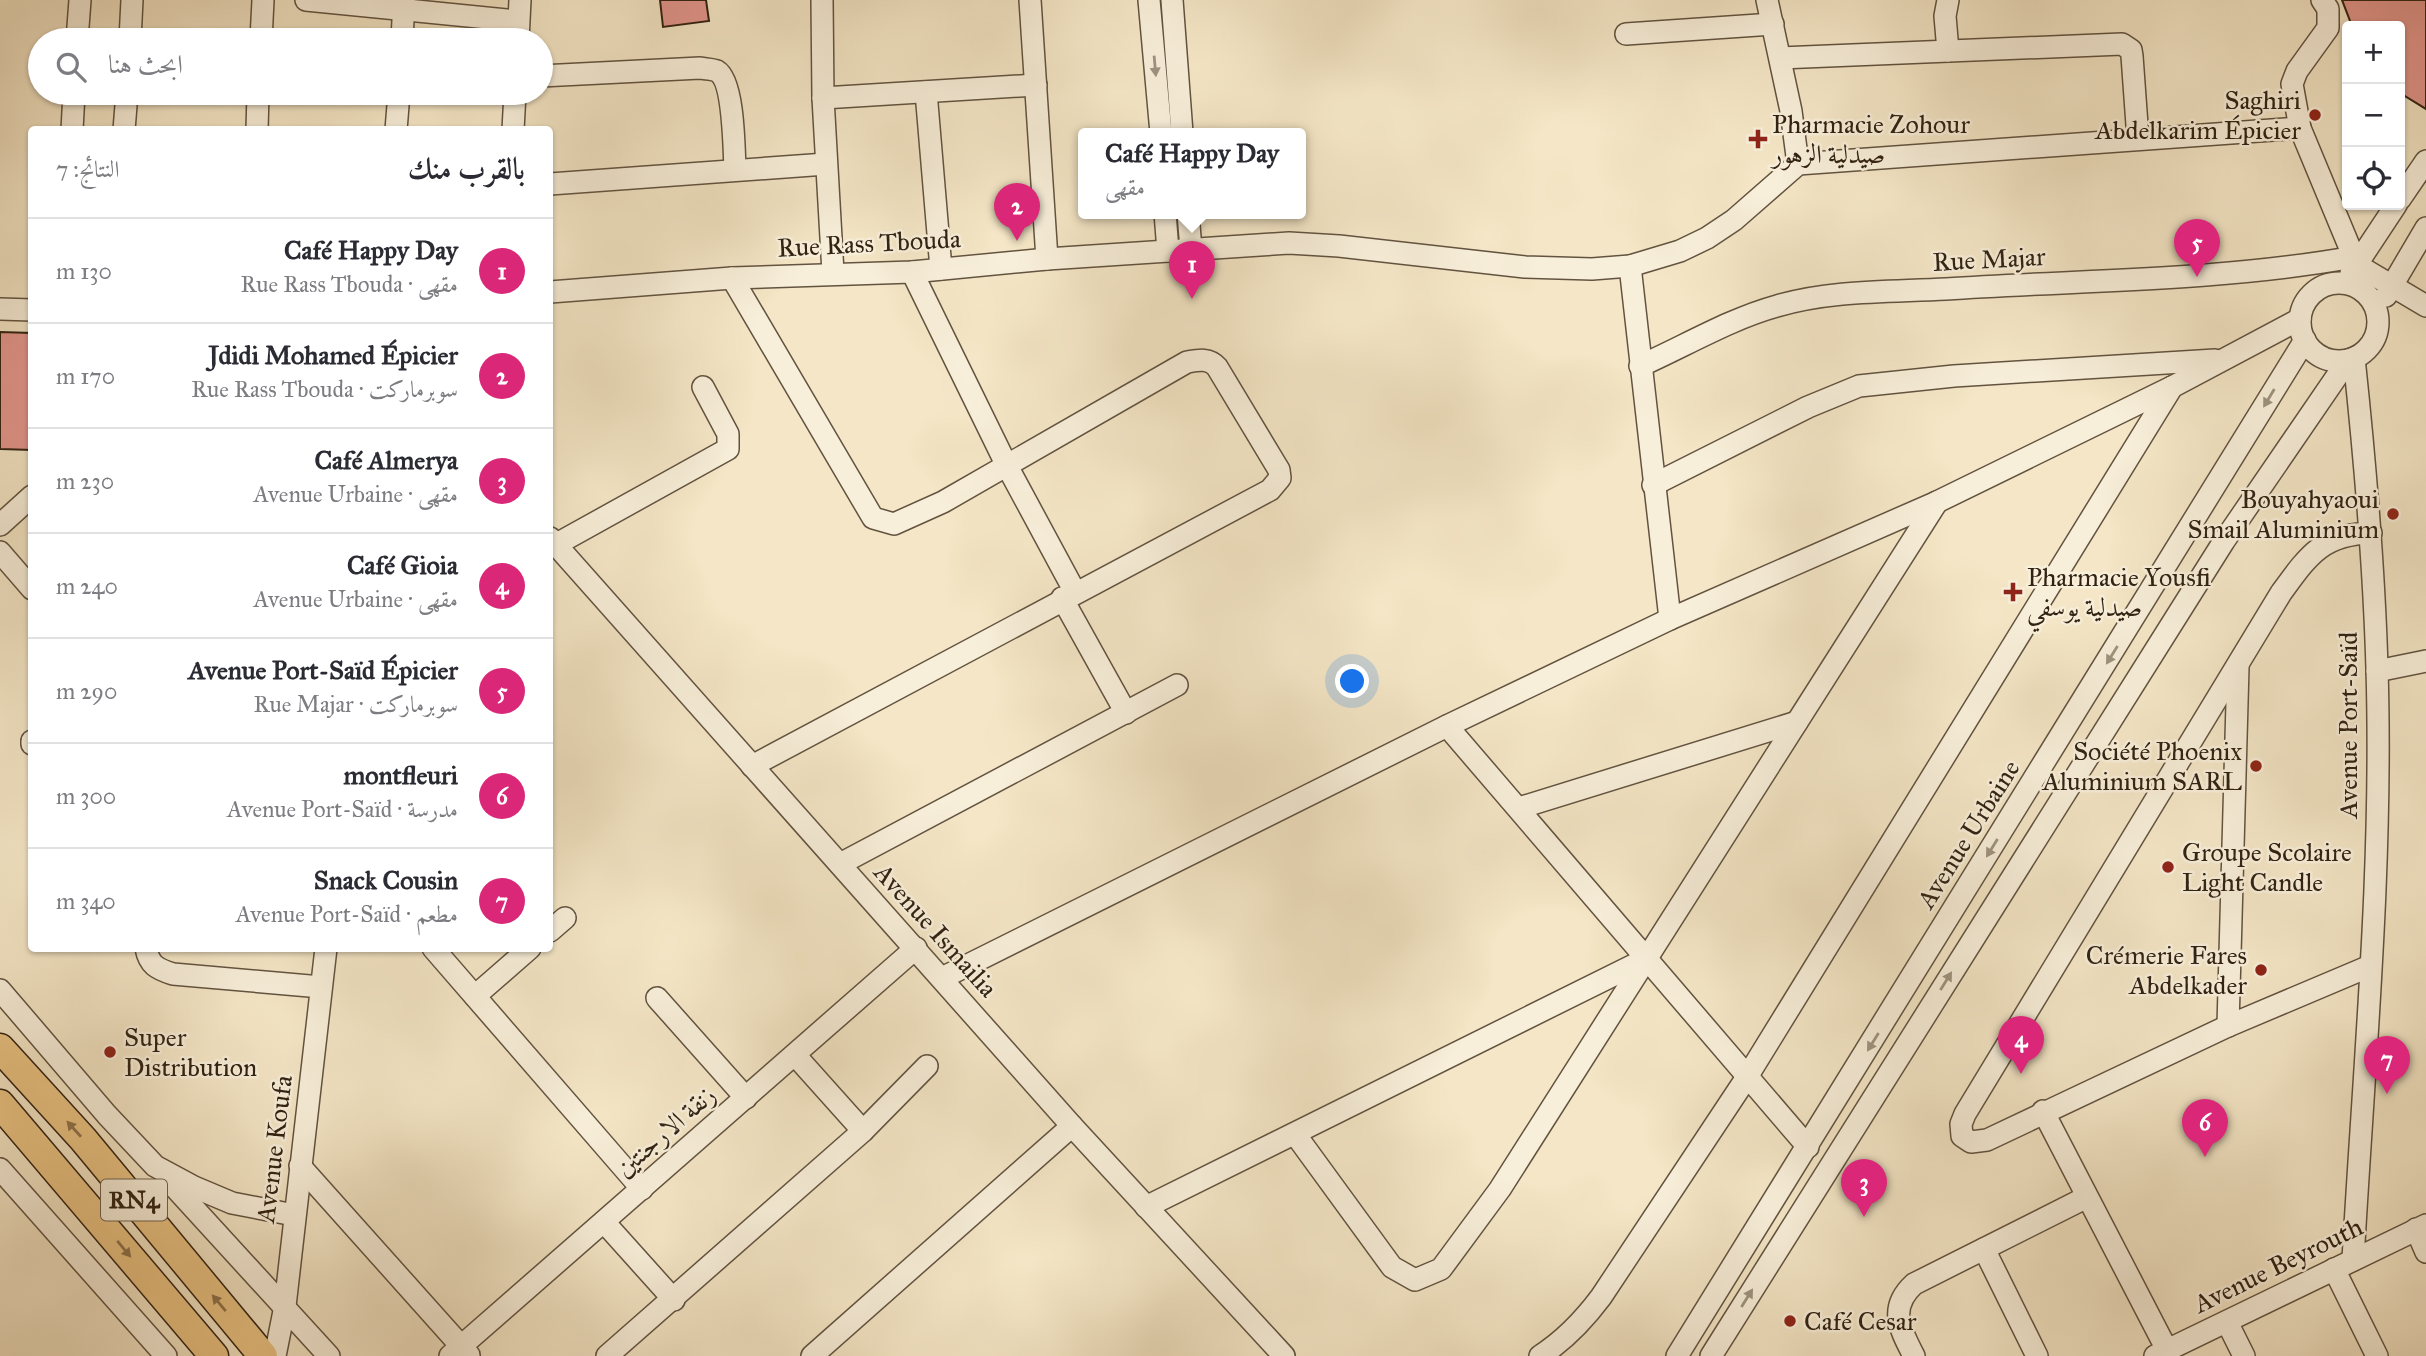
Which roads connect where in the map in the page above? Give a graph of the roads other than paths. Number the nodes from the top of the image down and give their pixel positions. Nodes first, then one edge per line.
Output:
1 (80, 0) edge
2 (132, 0) edge
3 (262, 0) edge
4 (306, 0) edge
5 (822, 0) edge
6 (1030, 0) edge
7 (1149, 0) edge
8 (1172, 0) edge
9 (1767, 0) edge
10 (1948, 0) edge
11 (2322, 0) edge
12 (404, 5) edge
13 (519, 20) edge
14 (1773, 24) junction
15 (79, 28) edge
16 (131, 28) edge
17 (261, 28) edge
18 (403, 28) edge
19 (1626, 34) dead end
20 (1948, 51) junction
21 (1780, 58) junction
22 (553, 75) edge
23 (1036, 85) junction
24 (926, 92) junction
25 (823, 98) junction
26 (73, 105) edge
27 (126, 105) edge
28 (258, 105) edge
29 (397, 105) edge
30 (514, 105) edge
31 (72, 126) edge
32 (124, 126) edge
33 (257, 126) edge
34 (396, 126) edge
35 (513, 126) edge
36 (1161, 128) edge
37 (1182, 128) edge
38 (2300, 128) junction
39 (2138, 139) junction
40 (2426, 161) edge
41 (826, 164) junction
42 (1798, 164) junction
43 (736, 170) junction
44 (553, 184) edge
45 (2405, 192) edge
46 (2392, 210) edge
47 (1166, 219) edge
48 (1188, 219) edge
49 (2426, 228) edge
50 (1191, 249) junction
51 (1168, 251) junction
52 (1047, 259) junction
53 (2355, 261) junction
54 (1630, 266) junction
55 (941, 269) junction
56 (912, 272) junction
57 (832, 273) junction
58 (732, 278) junction
59 (2344, 283) junction
60 (2392, 285) junction
61 (553, 292) edge
62 (2424, 300) edge
63 (0, 309) edge
64 (28, 310) edge
65 (2378, 313) junction
66 (2303, 329) junction
67 (2351, 359) junction
68 (2221, 360) junction
69 (1640, 366) junction
70 (703, 387) dead end
71 (2172, 387) junction
72 (1006, 464) junction
73 (1653, 485) junction
74 (28, 500) edge
75 (1937, 502) junction
76 (0, 525) edge
77 (2371, 533) junction
78 (553, 541) edge
79 (553, 543) edge
80 (0, 552) edge
81 (28, 584) edge
82 (1069, 595) junction
83 (1670, 619) junction
84 (2426, 661) edge
85 (2238, 667) junction
86 (2377, 671) junction
87 (1177, 685) dead end
88 (1126, 713) junction
89 (1797, 722) junction
90 (1447, 726) junction
91 (752, 766) junction
92 (1519, 808) junction
93 (840, 864) junction
94 (916, 948) junction
95 (147, 952) edge
96 (325, 952) edge
97 (436, 952) edge
98 (525, 952) edge
99 (1646, 959) junction
100 (2370, 966) junction
101 (942, 978) junction
102 (321, 987) junction
103 (0, 990) edge
104 (475, 996) junction
105 (657, 998) dead end
106 (2228, 1026) junction
107 (0, 1048) edge
108 (795, 1055) junction
109 (927, 1066) dead end
110 (1748, 1077) junction
111 (746, 1098) junction
112 (0, 1104) edge
113 (2043, 1111) junction
114 (1072, 1126) junction
115 (863, 1131) junction
116 (1295, 1134) junction
117 (1808, 1147) junction
118 (155, 1166) junction
119 (300, 1166) junction
120 (0, 1170) edge
121 (642, 1189) junction
122 (2087, 1197) junction
123 (1146, 1207) junction
124 (294, 1215) junction
125 (604, 1222) junction
126 (2421, 1227) edge
127 (1984, 1249) junction
128 (2426, 1252) edge
129 (2344, 1265) junction
130 (674, 1300) junction
131 (285, 1306) junction
132 (2227, 1322) junction
133 (460, 1353) edge
134 (2161, 1353) edge
135 (166, 1356) edge
136 (214, 1356) edge
137 (262, 1356) edge
138 (275, 1356) edge
139 (329, 1356) edge
140 (607, 1356) edge
141 (812, 1356) edge
142 (1284, 1356) edge
143 (1539, 1356) edge
144 (1676, 1356) edge
145 (1711, 1356) edge
146 (1914, 1356) edge
147 (2037, 1356) edge
148 (2244, 1356) edge
149 (2377, 1356) edge

1 - 15 street
2 - 16 street
3 - 17 street
4 - 12 street
5 - 25 street
6 - 23 street
7 -> 36 street
8 - 37 street
9 - 14 street
10 - 20 street
11 - 38 street
12 - 13 street
12 - 18 street
14 - 19 street
14 - 21 street
20 - 21 street
20 - 39 street
21 - 42 street
22 - 43 street
23 - 24 street
23 - 52 street
24 - 25 street
24 - 55 street
25 - 41 street
26 - 31 street
27 - 32 street
28 - 33 street
29 - 34 street
30 - 35 street
38 - 39 street
38 - 53 street
39 - 42 street
40 - 45 street
41 - 43 street
41 - 57 street
42 - 54 street, Rue Rass Tbouda
43 - 44 street
46 - 53 street
47 - 51 street
48 - 50 street
49 - 60 street
50 - 51 street, Rue Rass Tbouda
50 - 54 street, Rue Rass Tbouda
51 - 52 street, Rue Rass Tbouda
52 - 55 street, Rue Rass Tbouda
53 - 59 street
53 - 60 street
53 - 69 street, Rue Majar
54 - 69 street
55 - 56 street, Rue Rass Tbouda
56 - 57 street, Rue Rass Tbouda
56 - 72 street
57 - 58 street, Rue Rass Tbouda
58 - 61 street, Rue Rass Tbouda
58 - 72 street
59 - 65 street
59 - 66 street
60 - 62 street
60 - 65 street
63 - 64 street
65 - 67 street
66 - 67 street
66 - 68 street
66 -> 117 street, Avenue Urbaine
67 - 77 street, Avenue Port-Saïd
145 -> 67 street
68 - 71 street
68 - 73 street
69 - 73 street
70 - 78 street
71 - 75 street
71 - 110 street
72 - 82 street
72 - 82 street
73 - 83 street
74 - 76 street
75 - 83 street
75 - 89 street
77 - 85 street
77 - 86 street, Avenue Port-Saïd
79 - 91 street, Avenue Ismailia
80 - 81 street
82 - 88 street
82 - 91 street
83 - 90 street
84 - 86 street
85 - 106 street
85 - 113 street
86 - 100 street, Avenue Port-Saïd
87 - 88 street
88 - 93 street
89 - 92 street
89 - 99 street
90 - 92 street
90 - 101 street
91 - 93 street, Avenue Ismailia
92 - 99 street
93 - 94 street, Avenue Ismailia
94 - 101 street, Avenue Ismailia
94 - 108 street, زنقة الارجنتين
95 - 102 street
96 - 102 street, Avenue Koufa
97 - 104 street
98 - 104 street
99 - 110 street
99 - 116 street
99 - 116 street
100 - 106 street
100 - 129 street, Avenue Port-Saïd
101 - 114 street, Avenue Ismailia
102 - 119 street, Avenue Koufa
103 - 118 street
104 - 121 street
105 - 111 street
106 - 113 street
137 -> 107 main road, RN4
108 - 111 street, زنقة الارجنتين
108 - 115 street
109 - 115 street
110 - 117 street
110 - 143 street
111 - 121 street, زنقة الارجنتين
112 -> 136 main road, RN4
113 - 122 street
114 - 123 street, Avenue Ismailia
114 - 141 street
115 - 130 street
116 - 123 street
117 - 144 street, Avenue Urbaine
118 - 124 street
118 - 131 street
119 - 124 street, Avenue Koufa
119 - 133 street
120 - 135 street
121 - 125 street, زنقة الارجنتين
122 - 127 street
122 - 134 street
123 - 142 street, Avenue Ismailia
124 - 131 street, Avenue Koufa
125 - 130 street
125 - 133 street, زنقة الارجنتين
126 - 128 street
126 - 129 street, Avenue Beyrouth
127 - 146 street
127 - 147 street
129 - 132 street, Avenue Beyrouth
129 - 149 street
130 - 140 street
131 - 138 street, Avenue Koufa
131 - 139 street
132 - 134 street, Avenue Beyrouth
132 - 148 street

